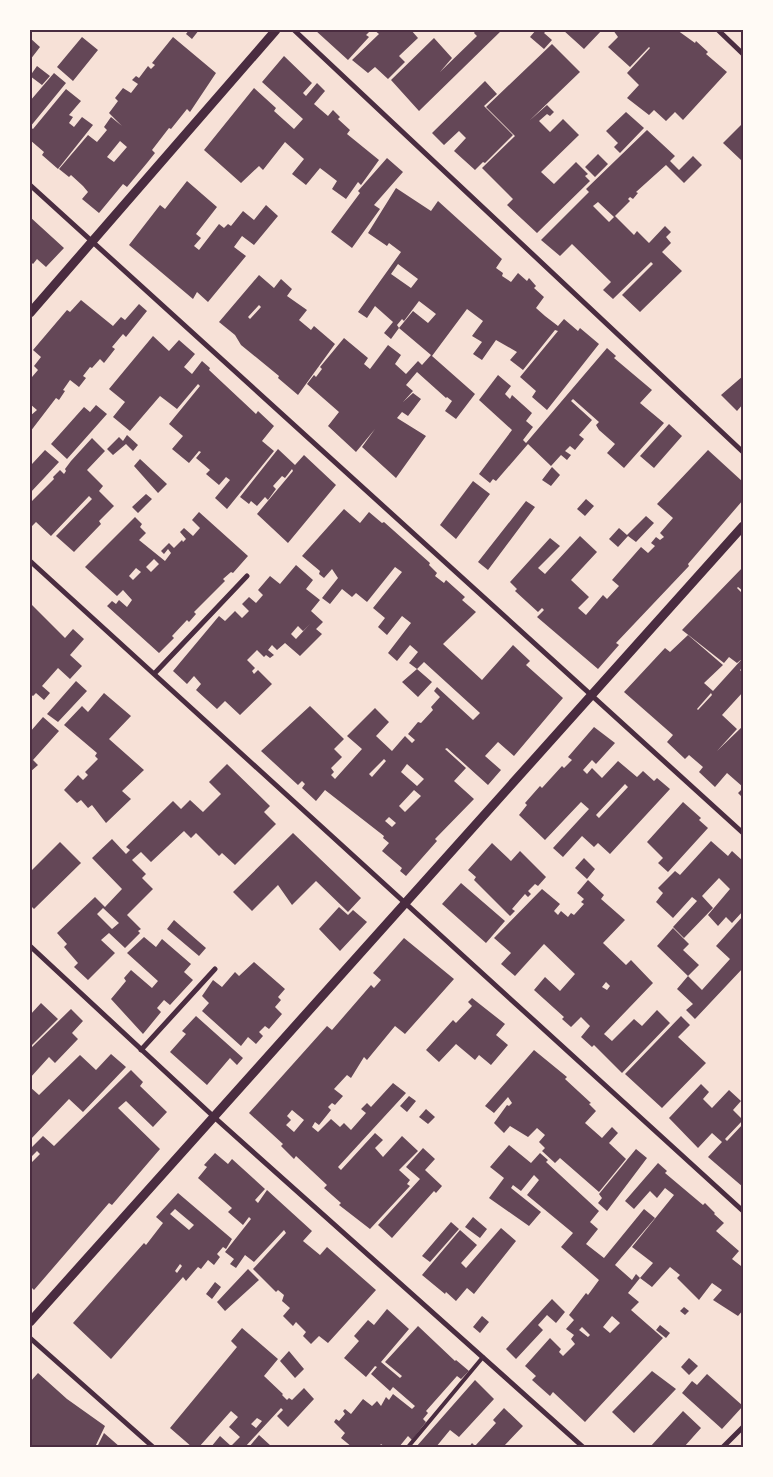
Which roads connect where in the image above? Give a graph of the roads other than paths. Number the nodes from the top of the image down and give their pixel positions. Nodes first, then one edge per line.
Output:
1 (276, 30) edge
2 (294, 30) edge
3 (718, 30) edge
4 (743, 54) edge
5 (30, 185) edge
6 (92, 242) junction
7 (30, 313) edge
8 (743, 452) edge
9 (743, 526) edge
10 (30, 561) edge
11 (247, 576) dead end
12 (154, 674) junction
13 (592, 694) junction
14 (743, 833) edge
15 (404, 903) junction
16 (30, 946) edge
17 (215, 969) dead end
18 (141, 1050) junction
19 (214, 1117) junction
20 (743, 1211) edge
21 (30, 1322) edge
22 (30, 1338) edge
23 (483, 1357) junction
24 (743, 1427) edge
25 (153, 1447) edge
26 (408, 1447) edge
27 (583, 1447) edge
28 (723, 1447) edge

1 - 6 street
2 - 8 street
3 - 4 street
5 - 6 street
6 - 7 street
6 - 13 street
9 - 13 street
10 - 12 street
11 - 12 street
12 - 15 street
13 - 14 street
13 - 15 street
15 - 19 street
15 - 20 street
16 - 18 street
17 - 18 street
18 - 19 street
19 - 21 street
19 - 23 street
22 - 25 street
23 - 26 lane
23 - 27 street
24 - 28 street

